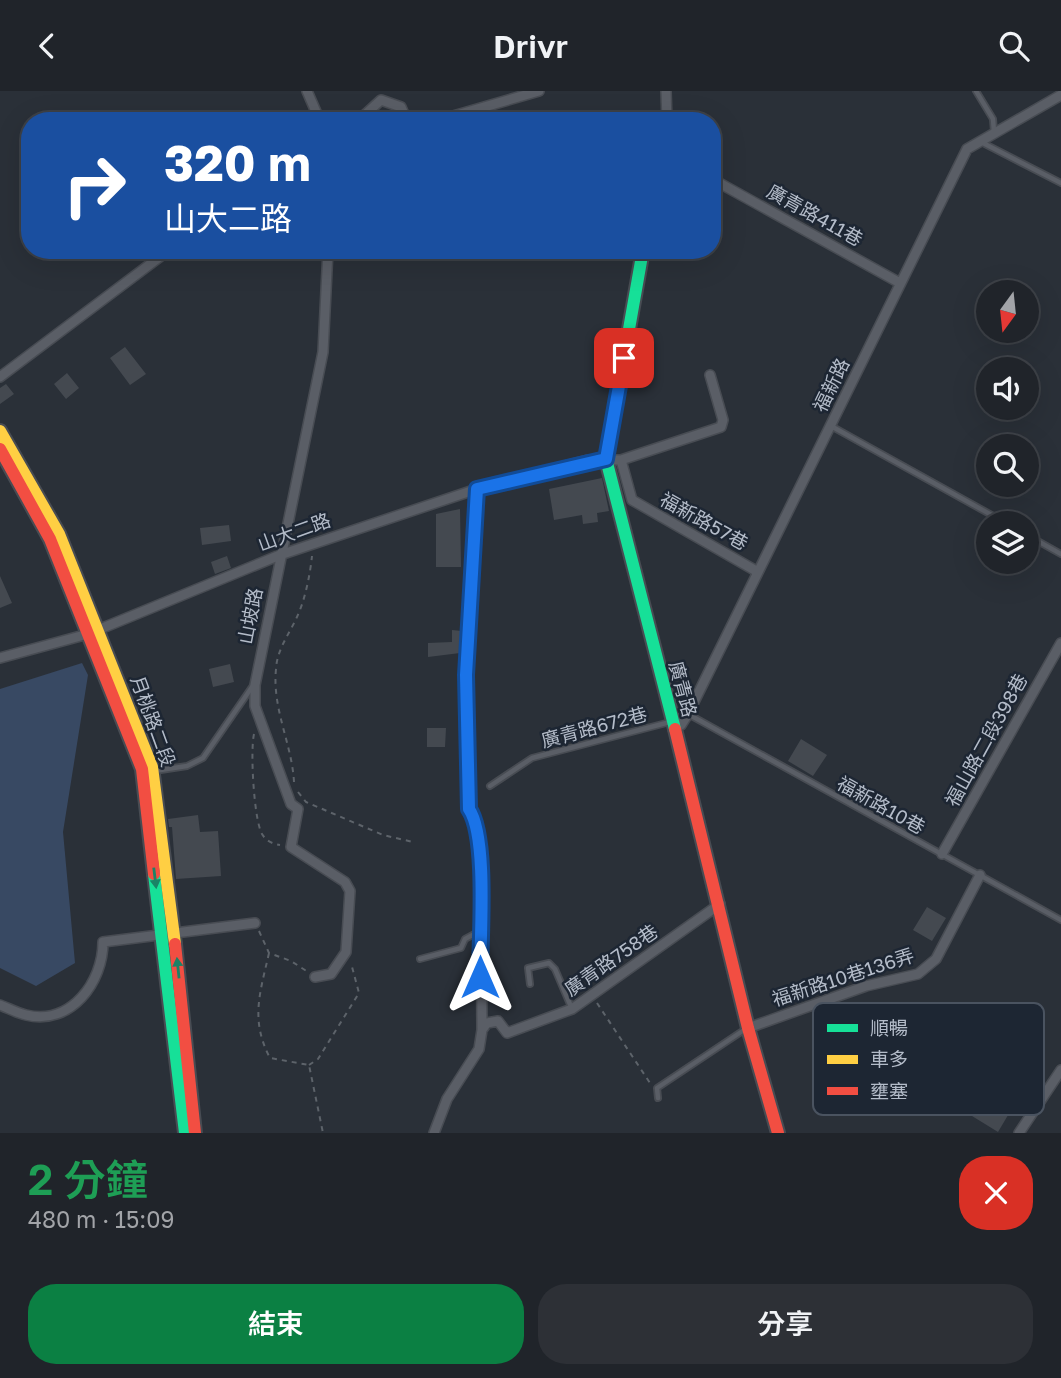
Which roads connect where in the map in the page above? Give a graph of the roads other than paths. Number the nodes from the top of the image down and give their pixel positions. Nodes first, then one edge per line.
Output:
1 (307, 91) edge
2 (538, 91) edge
3 (666, 91) edge
4 (976, 91) edge
5 (1061, 95) edge
6 (316, 112) edge
7 (368, 112) edge
8 (403, 112) edge
9 (467, 112) edge
10 (667, 112) edge
11 (994, 132) junction
12 (978, 141) junction
13 (1061, 183) edge
14 (721, 184) edge
15 (157, 259) edge
16 (327, 259) edge
17 (641, 259) edge
18 (900, 283) junction
19 (709, 375) dead end
20 (0, 377) edge
21 (831, 426) junction
22 (0, 431) edge
23 (0, 449) edge
24 (606, 459) junction
25 (621, 460) junction
26 (477, 489) junction
27 (984, 511) edge
28 (1039, 542) edge
29 (1061, 554) edge
30 (280, 555) junction
31 (758, 572) junction
32 (92, 632) junction
33 (1061, 643) edge
34 (0, 658) edge
35 (254, 685) junction
36 (688, 714) junction
37 (672, 725) junction
38 (153, 772) junction
39 (490, 786) dead end
40 (942, 854) junction
41 (980, 875) junction
42 (720, 904) junction
43 (1061, 920) edge
44 (255, 923) road end
45 (481, 930) junction
46 (168, 934) junction
47 (420, 959) dead end
48 (315, 977) road end
49 (530, 983) dead end
50 (0, 1005) edge
51 (572, 1009) junction
52 (748, 1028) junction
53 (482, 1030) junction
54 (1061, 1070) edge
55 (1044, 1096) edge
56 (658, 1098) dead end
57 (1031, 1115) edge
58 (185, 1133) edge
59 (195, 1133) edge
60 (434, 1133) edge
61 (778, 1133) edge
62 (1019, 1133) edge

1 - 6 street
2 - 9 street
3 - 10 street
4 - 11 lane
5 - 11 street, 福新路
7 - 8 street
11 - 12 street, 福新路
12 - 13 lane
12 - 18 street, 福新路
14 - 18 street, 廣青路411巷
15 - 20 street
16 - 30 street, 山坡路
17 - 24 street, 廣青路
18 - 21 street, 福新路
19 - 25 street
21 - 27 lane
21 - 31 street, 福新路
22 - 32 street, 月桃路二段
23 - 32 street, 月桃路二段
24 - 25 street, 山大二路
24 - 26 street, 山大二路
24 - 37 street, 廣青路
25 - 31 street, 福新路57巷
26 - 30 street, 山大二路
26 - 45 street
28 - 29 lane
30 - 32 street, 山大二路
30 - 35 street, 山坡路
31 - 36 street, 福新路
32 - 34 street, 山大二路
32 - 38 street, 月桃路二段
32 -> 46 street, 月桃路二段
33 - 40 street, 福山路二段398巷
35 - 38 lane
35 - 48 street, 山坡路
36 - 37 street, 福新路
36 - 40 lane, 福新路10巷
37 - 39 lane, 廣青路672巷
37 - 42 street, 廣青路
38 - 46 street, 月桃路二段
40 - 41 lane, 福新路10巷
41 - 43 lane, 福新路10巷
41 - 52 street, 福新路10巷136弄
42 - 51 street, 廣青路758巷
42 - 52 street, 廣青路
44 - 46 street
45 - 47 lane
45 - 53 street
46 - 50 street
46 - 58 street, 月桃路二段
59 -> 46 street, 月桃路二段
49 - 51 lane
51 - 53 street, 廣青路758巷
52 - 56 lane
52 - 61 street, 廣青路
53 - 60 street
54 - 55 street
57 - 62 street

